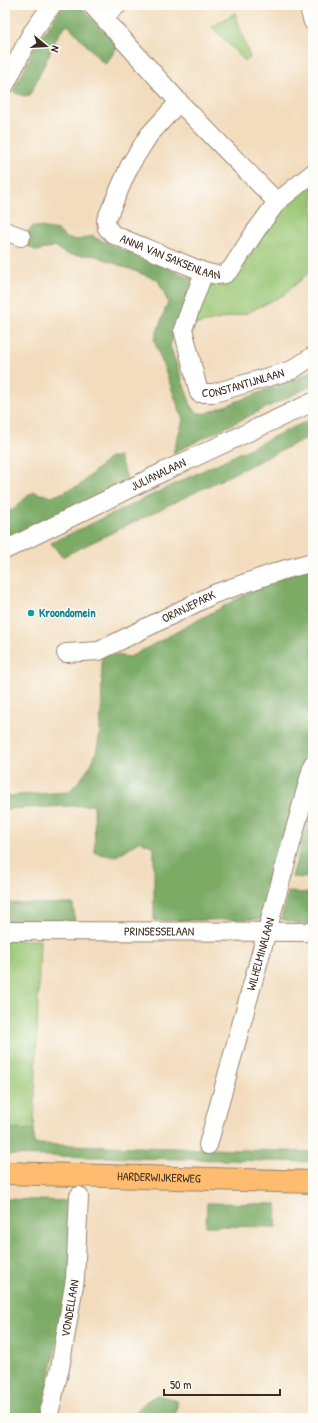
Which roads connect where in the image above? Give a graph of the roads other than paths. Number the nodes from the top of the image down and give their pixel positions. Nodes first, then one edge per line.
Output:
1 (52, 5) edge
2 (118, 5) edge
3 (308, 5) edge
4 (98, 10) edge
5 (313, 22) edge
6 (5, 85) edge
7 (179, 102) junction
8 (313, 174) edge
9 (277, 202) junction
10 (204, 272) junction
11 (313, 356) edge
12 (313, 402) edge
13 (5, 550) edge
14 (313, 562) edge
15 (66, 653) dead end
16 (313, 764) edge
17 (5, 931) edge
18 (266, 931) junction
19 (313, 932) edge
20 (208, 1145) dead end
21 (5, 1173) edge
22 (313, 1182) edge
23 (5, 1186) edge
24 (313, 1194) edge
25 (79, 1196) dead end
26 (48, 1418) edge

1 - 6 street
2 - 4 street
3 - 5 street
4 - 7 street
7 - 9 street
7 - 10 street, ANNA VAN SAKSENLAAN
8 - 9 street, ANNA VAN SAKSENLAAN
9 - 10 street, ANNA VAN SAKSENLAAN
10 - 11 street, CONSTANTIJNLAAN
12 - 13 street, JULIANALAAN
14 - 15 street, ORANJEPARK
16 - 18 street, WILHELMINALAAN
17 - 18 street, PRINSESSELAAN
18 - 19 street, PRINSESSELAAN
18 - 20 street, WILHELMINALAAN
21 - 22 main road, HARDERWIJKERWEG
23 - 24 main road, HARDERWIJKERWEG
25 - 26 street, VONDELLAAN

